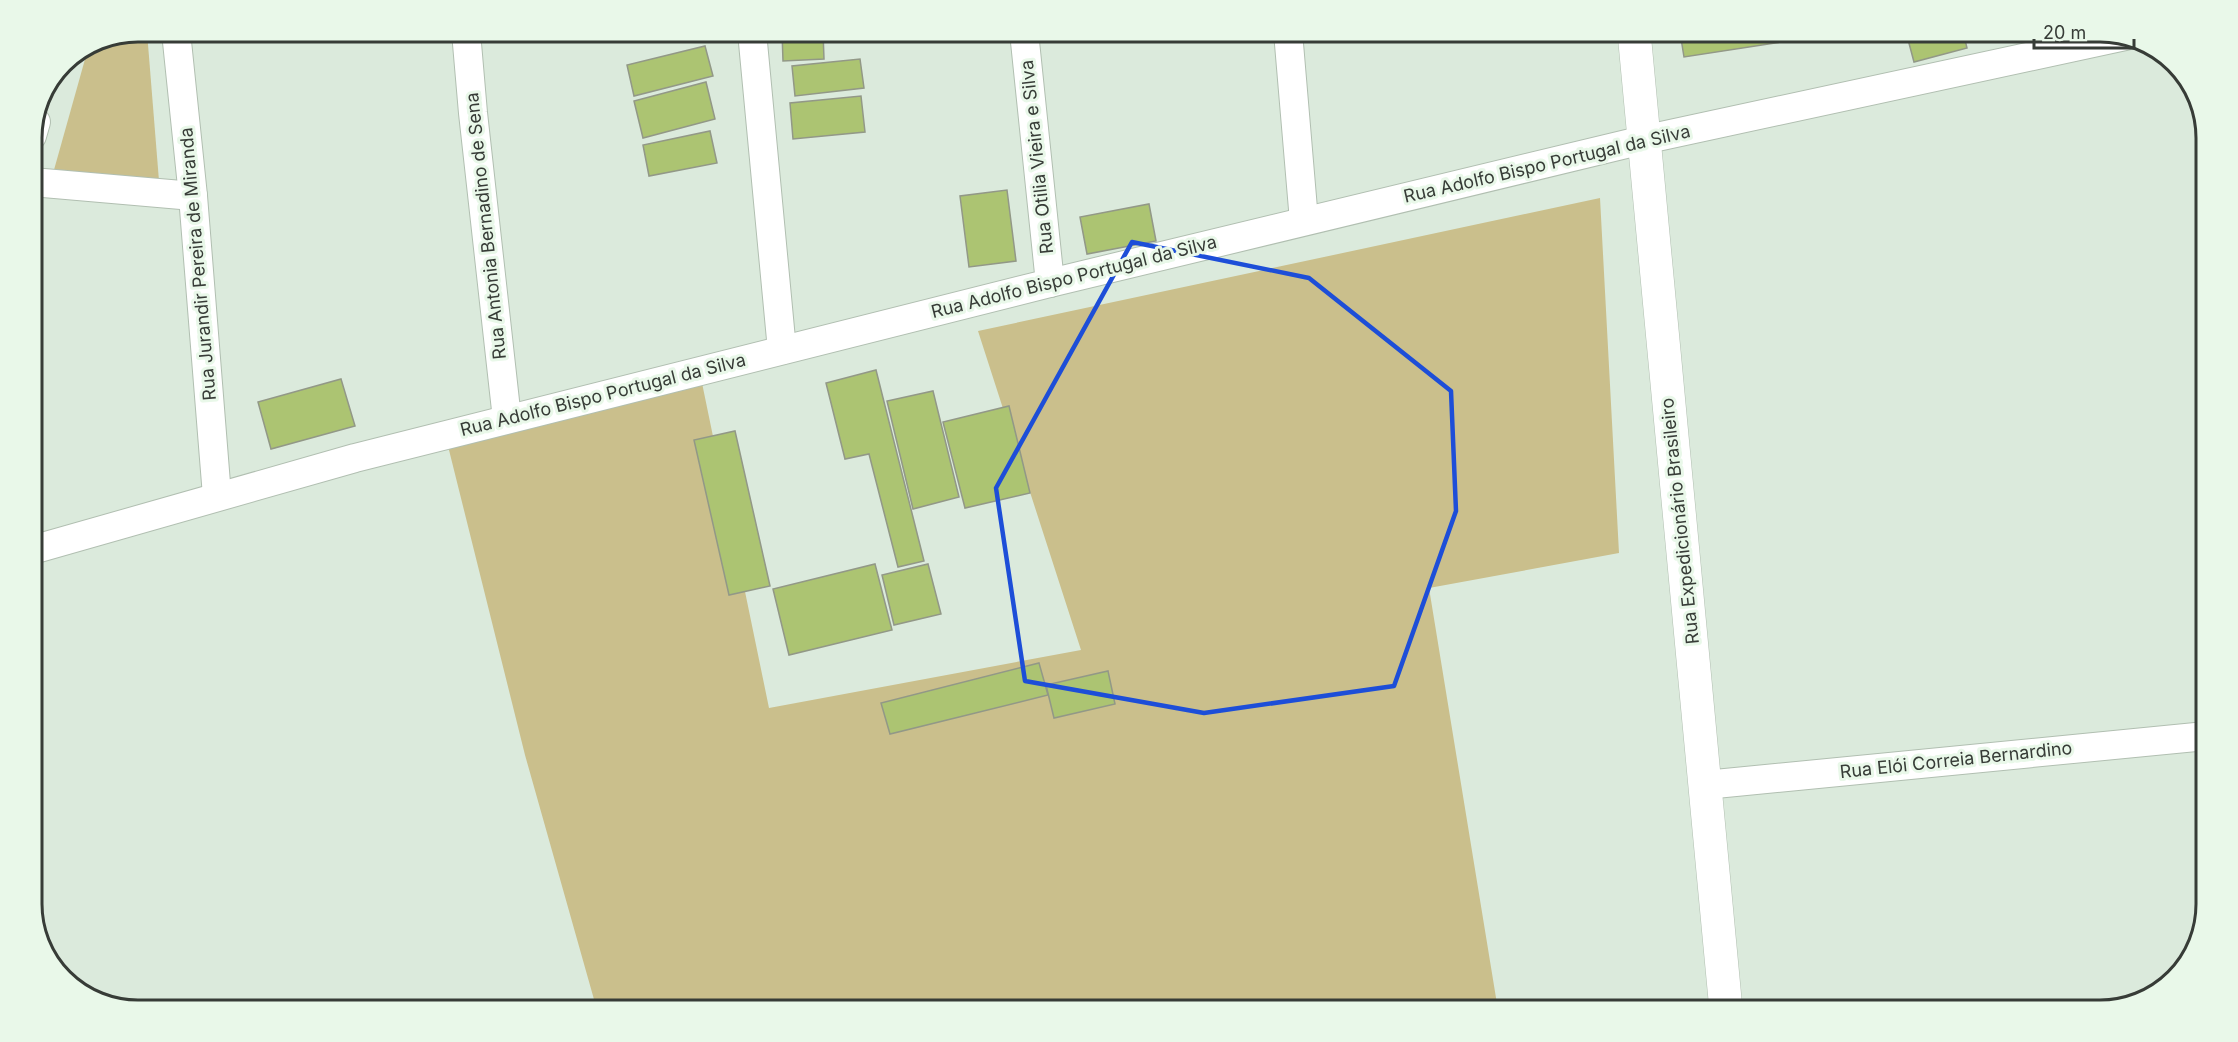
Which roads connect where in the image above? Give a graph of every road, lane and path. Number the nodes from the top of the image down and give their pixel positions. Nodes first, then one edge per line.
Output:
1 (177, 42) edge
2 (467, 42) edge
3 (753, 42) edge
4 (1025, 42) edge
5 (1289, 42) edge
6 (1635, 42) edge
7 (2097, 42) edge
8 (1643, 140) junction
9 (42, 183) edge
10 (193, 196) junction
11 (1304, 221) junction
12 (1050, 283) junction
13 (782, 350) junction
14 (507, 420) junction
15 (217, 496) junction
16 (42, 547) edge
17 (2196, 737) edge
18 (1705, 785) junction
19 (1725, 1000) edge

1 - 10 street, Rua Jurandir Pereira de Miranda
2 - 14 street, Rua Antonia Bernadino de Sena
3 - 13 street
4 - 12 street, Rua Otilia Vieira e Silva
5 - 11 street
6 - 8 street, Rua Expedicionário Brasileiro
7 - 8 street, Rua Adolfo Bispo Portugal da Silva
8 - 11 street, Rua Adolfo Bispo Portugal da Silva
8 - 18 street, Rua Expedicionário Brasileiro
9 - 10 street
10 - 15 street, Rua Jurandir Pereira de Miranda
11 - 12 street, Rua Adolfo Bispo Portugal da Silva
12 - 13 street, Rua Adolfo Bispo Portugal da Silva
13 - 14 street, Rua Adolfo Bispo Portugal da Silva
14 - 15 street, Rua Adolfo Bispo Portugal da Silva
15 - 16 street, Rua Adolfo Bispo Portugal da Silva
17 - 18 street, Rua Elói Correia Bernardino
18 - 19 street, Rua Expedicionário Brasileiro

